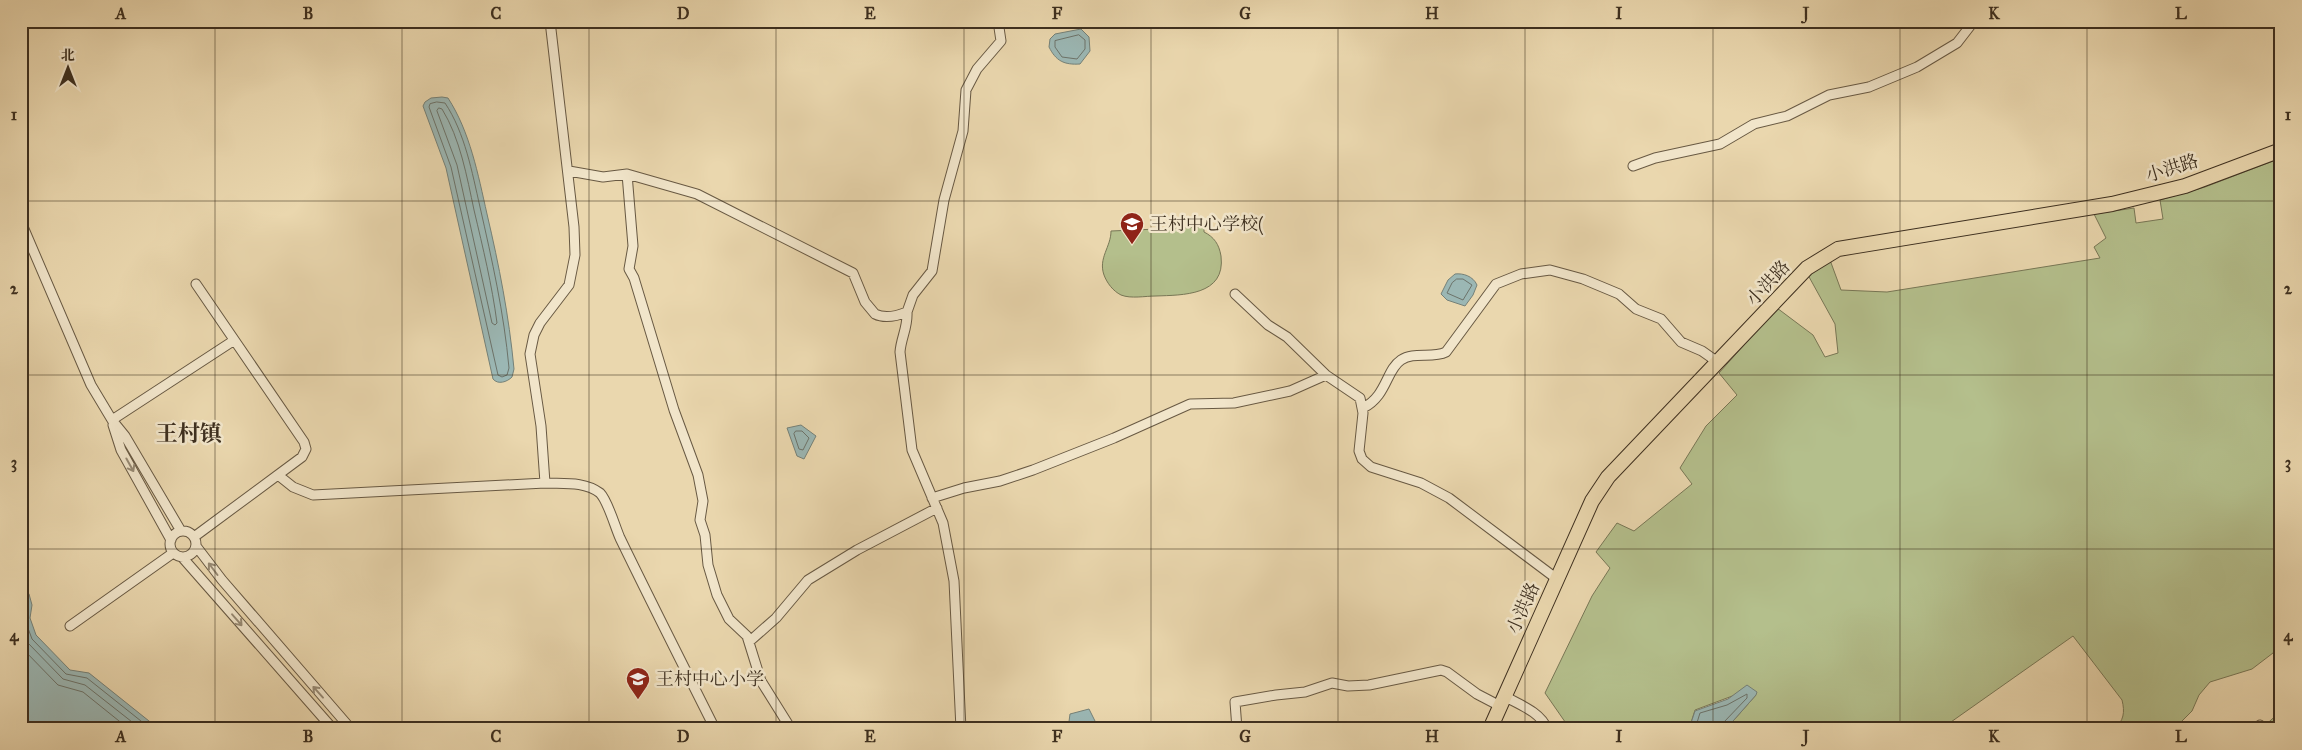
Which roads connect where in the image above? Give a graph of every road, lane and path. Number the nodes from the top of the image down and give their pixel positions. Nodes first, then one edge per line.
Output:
1 (550, 21) edge
2 (998, 21) edge
3 (1974, 21) edge
4 (2281, 150) edge
5 (1633, 166) dead end
6 (568, 171) junction
7 (626, 174) junction
8 (21, 222) edge
9 (196, 284) dead end
10 (1235, 294) dead end
11 (907, 312) junction
12 (234, 341) junction
13 (1718, 363) junction
14 (1326, 375) junction
15 (1363, 408) junction
16 (112, 420) junction
17 (278, 475) junction
18 (545, 484) junction
19 (932, 498) junction
20 (936, 508) junction
21 (181, 531) junction
22 (171, 540) junction
23 (195, 542) junction
24 (178, 555) junction
25 (1557, 579) junction
26 (70, 626) dead end
27 (750, 641) junction
28 (1502, 701) junction
29 (333, 729) edge
30 (351, 729) edge
31 (716, 729) edge
32 (791, 729) edge
33 (960, 729) edge
34 (1237, 729) edge
35 (1490, 729) edge
36 (1547, 729) edge

1 - 6 street
2 - 11 street
3 - 5 street
4 - 13 main road, 小洪路
6 - 7 street
6 - 18 street
7 - 11 street
7 - 27 street
8 - 16 street
9 - 12 street
10 - 14 street
11 - 19 street
12 - 16 street
12 - 17 street
13 - 15 street
13 - 25 main road, 小洪路
14 - 15 street
14 - 19 street
15 - 25 street
16 - 21 street
16 -> 22 street
17 - 18 street
17 - 23 street
18 - 31 street
19 - 20 street
20 - 27 street
20 - 33 street
21 - 22 street
21 - 23 street
22 - 24 street
23 - 24 street
30 -> 23 street
24 - 26 street
24 -> 29 street
25 - 28 main road, 小洪路
27 - 32 street
28 - 34 street
28 - 35 main road, 小洪路
28 - 36 street

